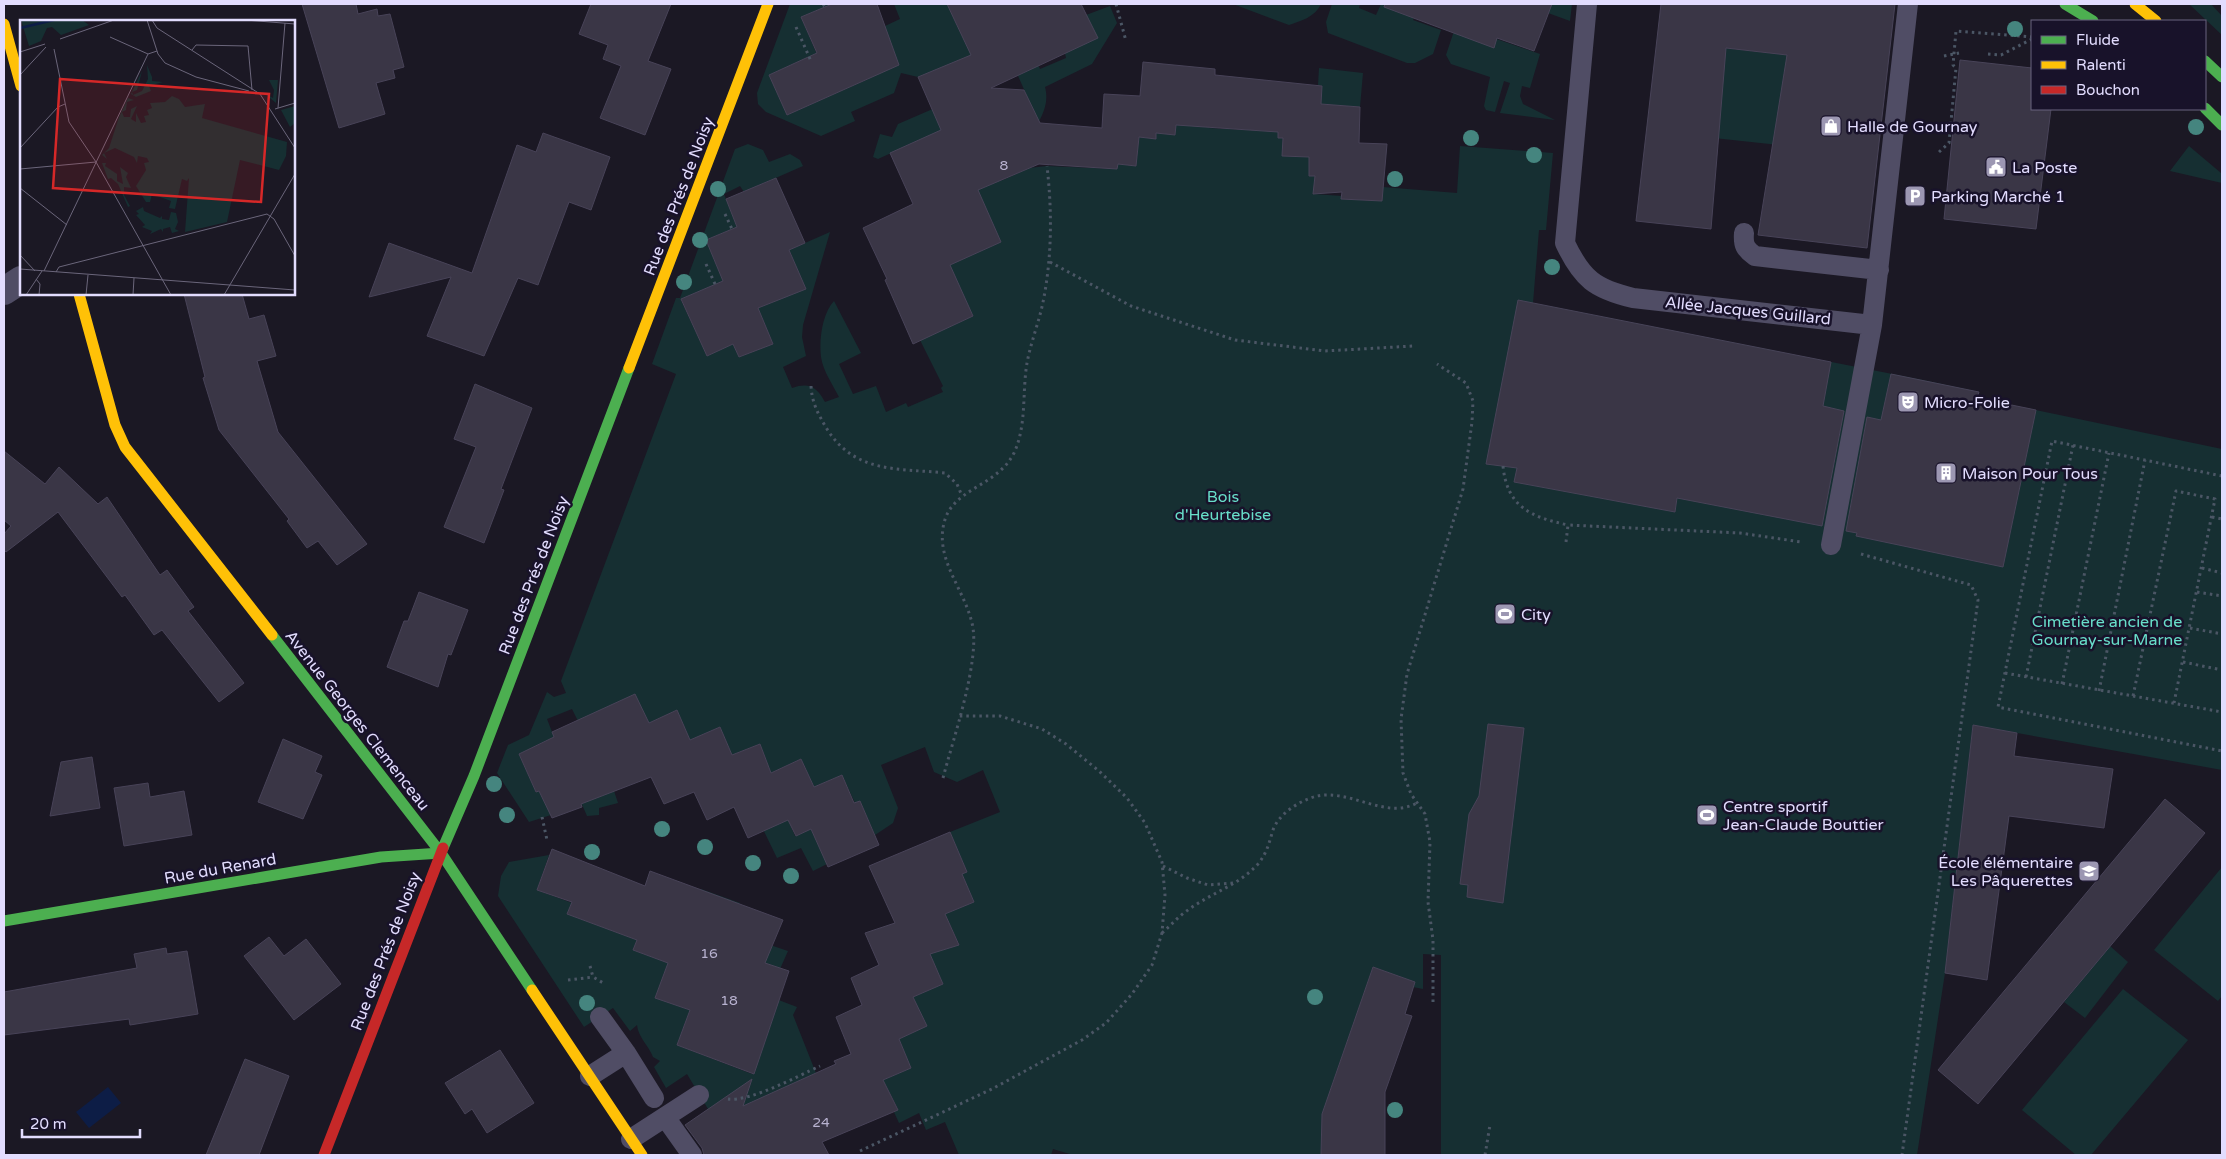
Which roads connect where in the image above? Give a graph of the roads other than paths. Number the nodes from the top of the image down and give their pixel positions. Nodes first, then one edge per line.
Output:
1 (768, 4) edge
2 (1587, 4) edge
3 (1908, 4) edge
4 (2066, 4) edge
5 (2135, 4) edge
6 (2091, 20) edge
7 (2155, 20) edge
8 (4, 24) edge
9 (2206, 62) edge
10 (2222, 77) edge
11 (20, 82) edge
12 (2206, 109) edge
13 (2222, 125) edge
14 (1744, 234) dead end
15 (1879, 270) junction
16 (20, 281) edge
17 (4, 291) edge
18 (79, 295) edge
19 (1872, 325) junction
20 (1831, 545) road end
21 (442, 853) junction
22 (4, 921) edge
23 (600, 1017) dead end
24 (626, 1054) junction
25 (590, 1076) junction
26 (699, 1095) road end
27 (654, 1098) dead end
28 (665, 1117) junction
29 (637, 1147) edge
30 (324, 1155) edge
31 (692, 1155) edge

1 - 21 street, Rue des Prés de Noisy
2 - 19 lane, Allée Jacques Guillard
3 - 15 lane
4 - 6 street
5 - 7 street
8 - 11 street
9 - 10 street
12 - 13 street
14 - 15 lane
15 - 19 lane
16 - 17 street
18 - 21 street, Avenue Georges Clemenceau
19 - 20 lane
21 - 22 street, Rue du Renard
21 - 25 street, Avenue Georges Clemenceau
21 - 30 street, Rue des Prés de Noisy
23 - 24 lane
24 - 25 lane
24 - 27 lane
25 - 29 street, Avenue Georges Clemenceau
26 - 28 lane
28 - 29 lane
28 - 31 lane

